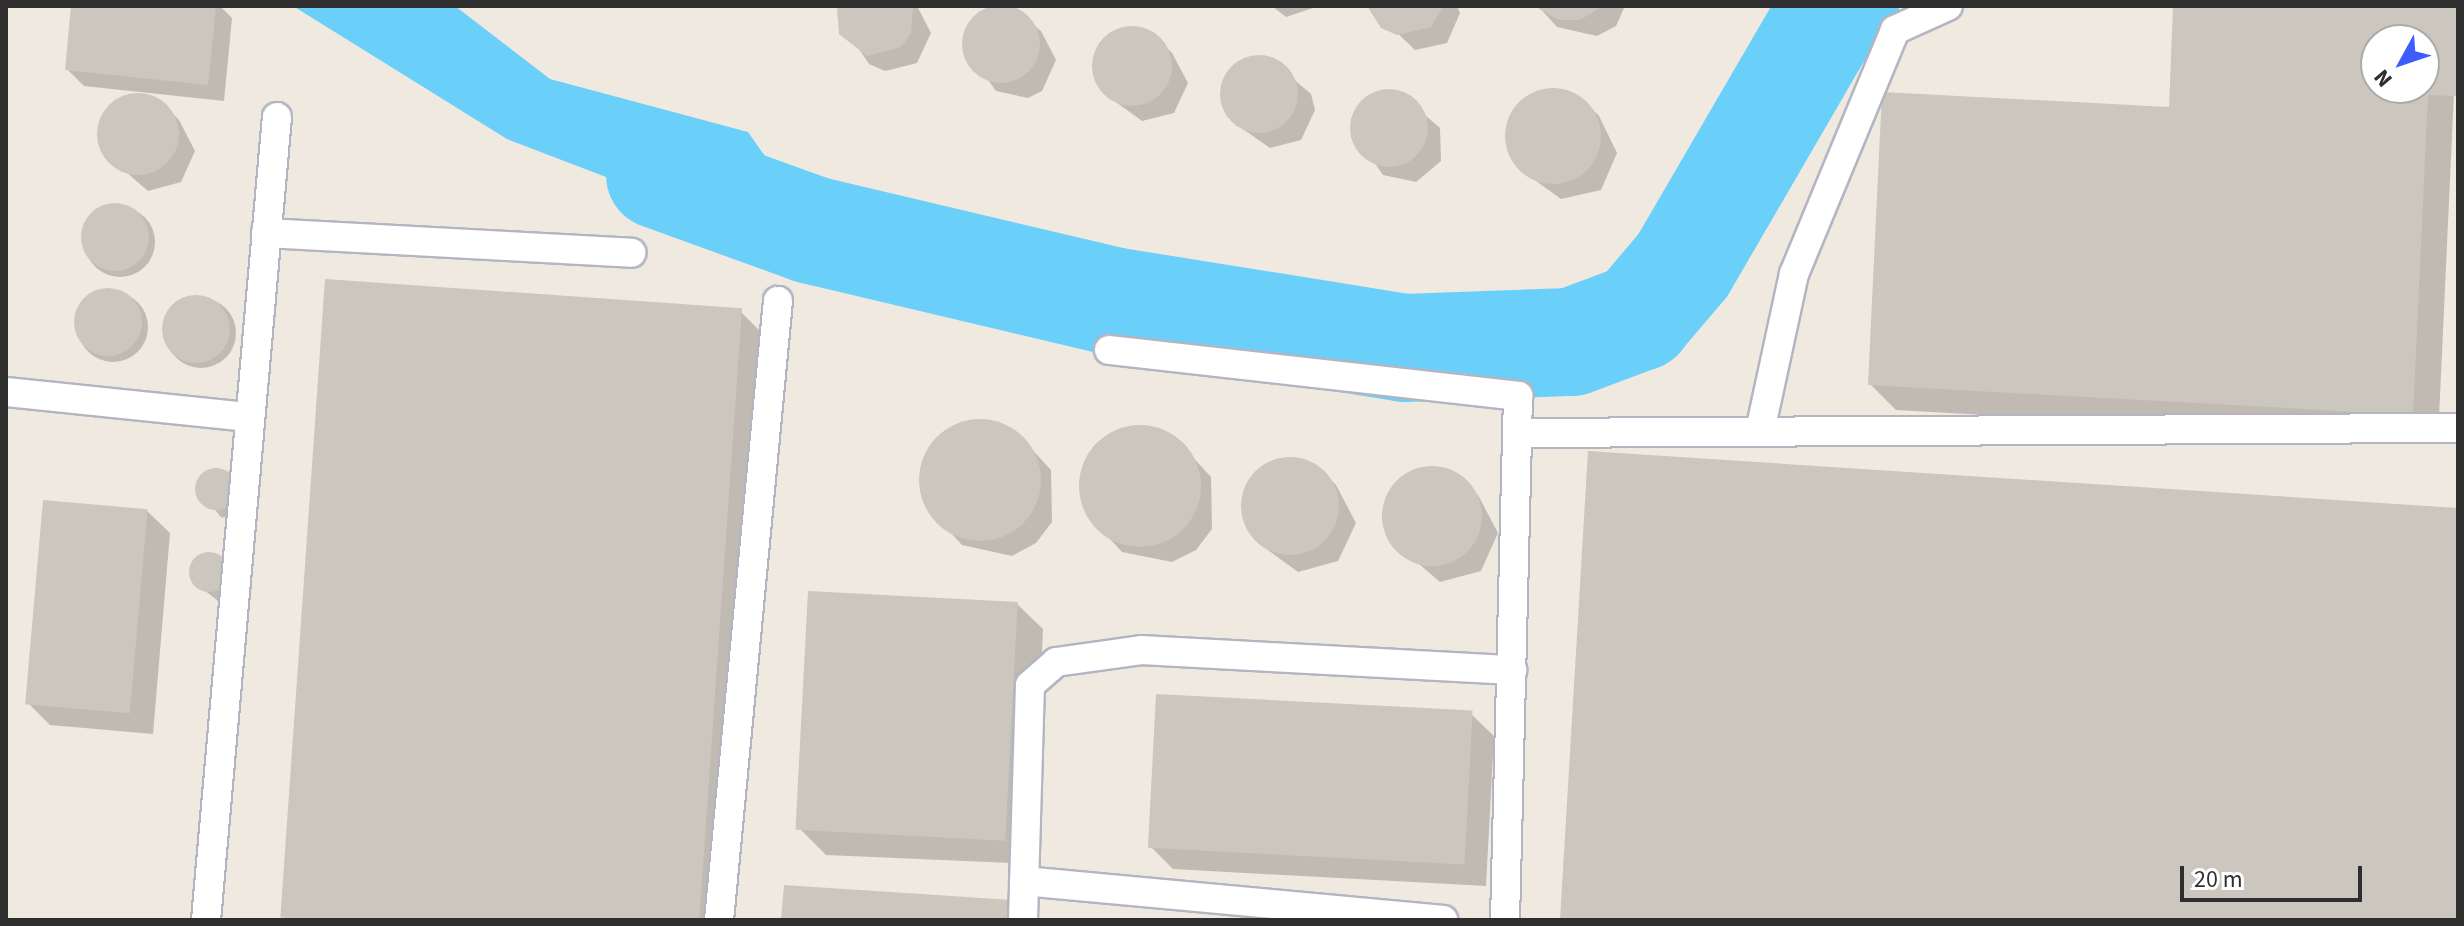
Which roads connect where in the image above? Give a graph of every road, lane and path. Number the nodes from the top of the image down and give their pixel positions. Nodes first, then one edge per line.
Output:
1 (1948, 6) edge
2 (277, 117) dead end
3 (266, 233) junction
4 (631, 253) dead end
5 (778, 301) dead end
6 (1109, 350) dead end
7 (6, 392) edge
8 (250, 417) junction
9 (2458, 428) edge
10 (1760, 431) junction
11 (1520, 433) junction
12 (1512, 670) junction
13 (1024, 881) junction
14 (206, 920) edge
15 (719, 920) edge
16 (1023, 920) edge
17 (1443, 920) edge
18 (1505, 920) edge

1 - 10 lane
2 - 3 lane
3 - 4 lane
3 - 8 lane
5 - 15 lane
6 - 11 lane
7 - 8 lane
8 - 14 lane
9 - 10 lane
10 - 11 lane
11 - 12 lane
12 - 13 lane
12 - 18 lane
13 - 16 lane
13 - 17 lane

